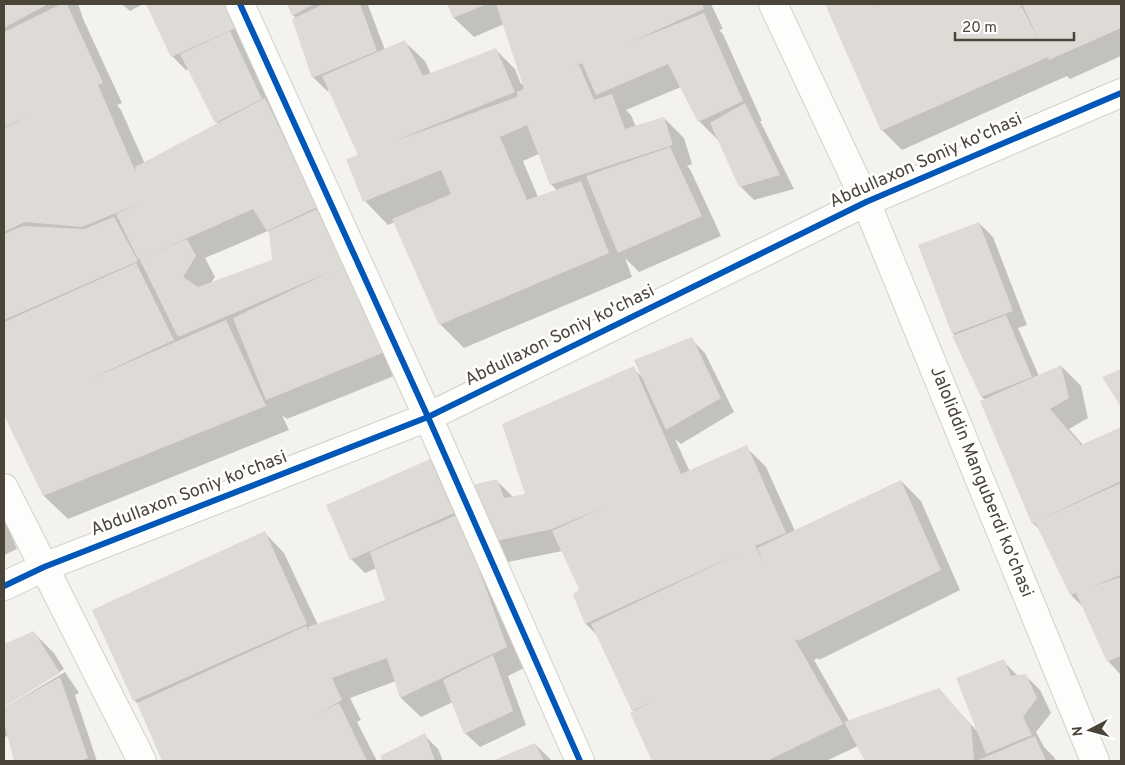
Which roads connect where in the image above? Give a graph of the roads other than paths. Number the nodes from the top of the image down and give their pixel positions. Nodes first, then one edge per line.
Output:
1 (240, 4) edge
2 (773, 4) edge
3 (1121, 93) edge
4 (866, 202) junction
5 (428, 417) junction
6 (4, 488) edge
7 (44, 566) junction
8 (4, 586) edge
9 (142, 761) edge
10 (580, 761) edge
11 (1095, 761) edge

1 - 5 street
2 - 4 street, Jaloliddin Manguberdi ko'chasi
3 - 4 street, Abdullaxon Soniy ko'chasi
4 - 5 street, Abdullaxon Soniy ko'chasi
4 - 11 street, Jaloliddin Manguberdi ko'chasi
5 - 7 street, Abdullaxon Soniy ko'chasi
5 - 10 street
6 - 7 street
7 - 8 street, Abdullaxon Soniy ko'chasi
7 - 9 street

